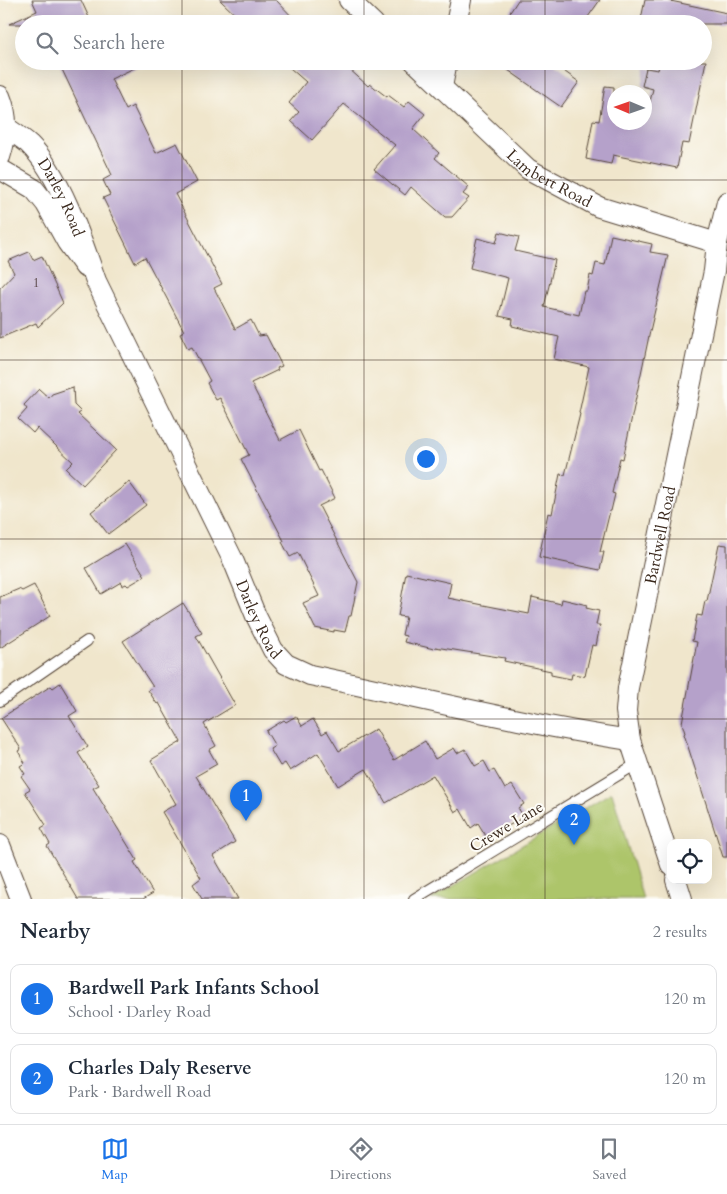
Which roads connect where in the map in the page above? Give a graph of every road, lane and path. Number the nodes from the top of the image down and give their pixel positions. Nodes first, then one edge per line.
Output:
1 (349, 0) edge
2 (461, 0) edge
3 (365, 15) edge
4 (458, 15) edge
5 (424, 70) edge
6 (445, 70) edge
7 (442, 87) junction
8 (0, 96) edge
9 (7, 128) junction
10 (0, 157) edge
11 (0, 169) edge
12 (727, 202) edge
13 (717, 243) junction
14 (720, 272) edge
15 (96, 280) junction
16 (87, 642) dead end
17 (0, 700) edge
18 (630, 740) junction
19 (638, 763) junction
20 (0, 845) edge
21 (667, 853) edge
22 (677, 884) edge
23 (21, 899) edge
24 (414, 899) edge
25 (682, 899) edge

1 - 3 street
2 - 4 street
5 - 7 street, Lambert Road
6 - 7 street
7 - 13 street, Lambert Road
8 - 9 street
9 - 10 street
9 - 15 street, Darley Road
11 - 15 street, Darley Road
12 - 13 street, Bardwell Road
13 - 14 street, Bardwell Road
14 - 18 street, Bardwell Road
15 - 18 street, Darley Road
16 - 17 lane
18 - 19 street, Bardwell Road
19 - 21 street, Bardwell Road
19 - 24 lane, Crewe Lane
20 - 23 street
22 - 25 street

